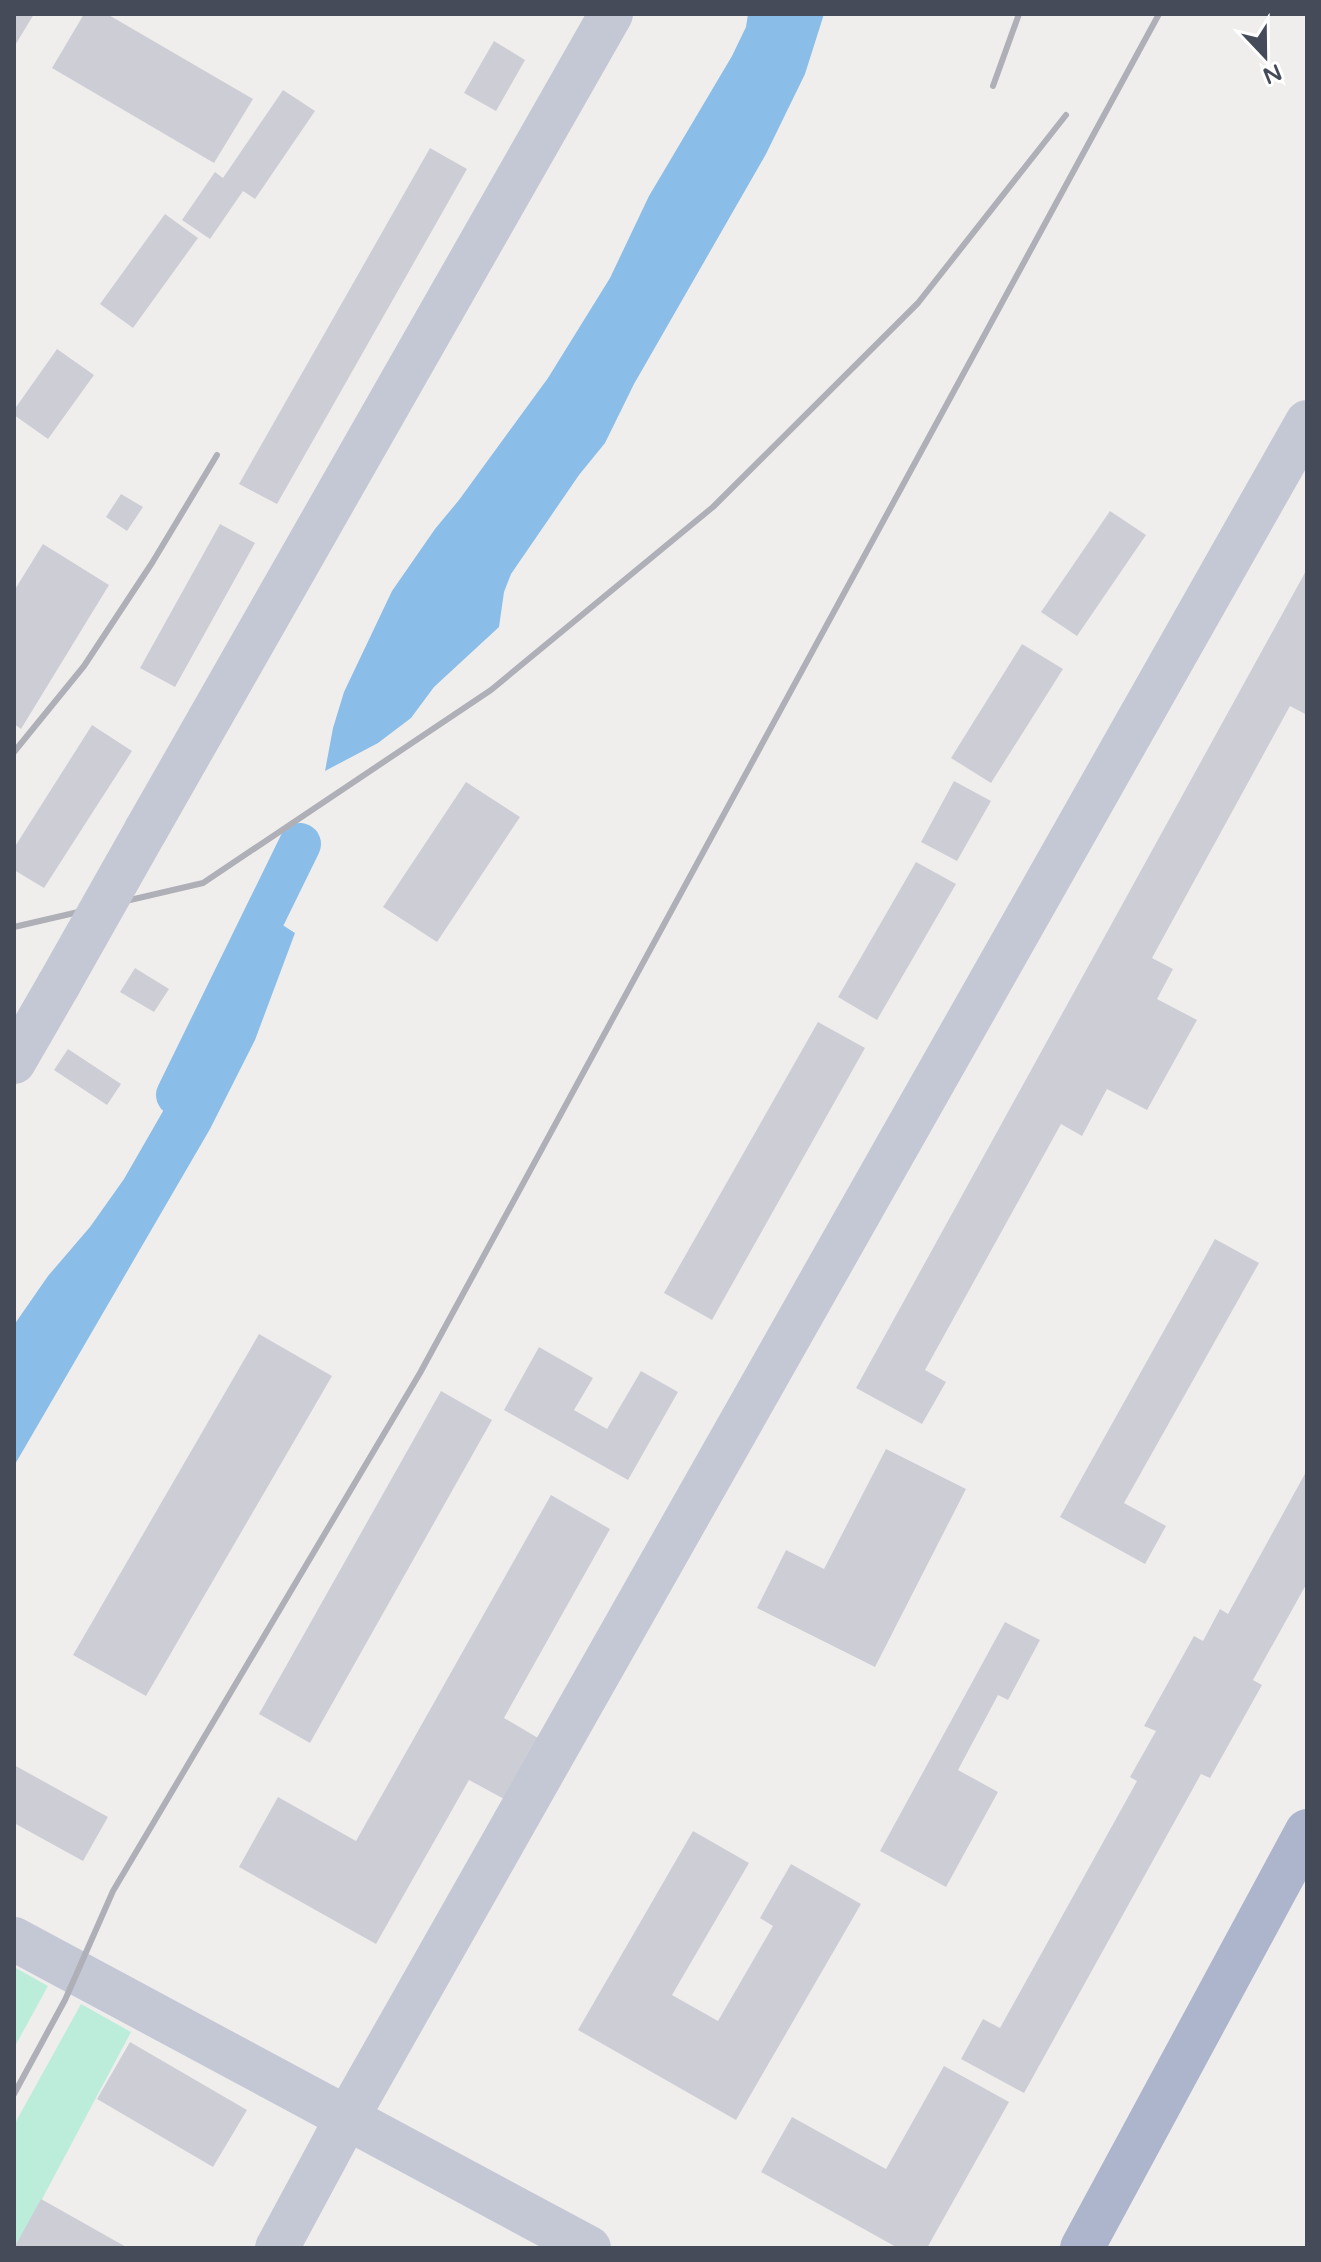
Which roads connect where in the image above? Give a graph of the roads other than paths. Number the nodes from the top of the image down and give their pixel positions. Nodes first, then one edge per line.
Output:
1 (611, 14) edge
2 (1307, 422) edge
3 (14, 1062) edge
4 (1307, 1831) edge
5 (14, 1939) edge
6 (347, 2118) junction
7 (277, 2248) edge
8 (589, 2248) edge
9 (1082, 2248) edge

1 - 3 street, bridge
2 - 6 street
4 - 9 main road
5 - 6 street
6 - 7 street
6 - 8 street

